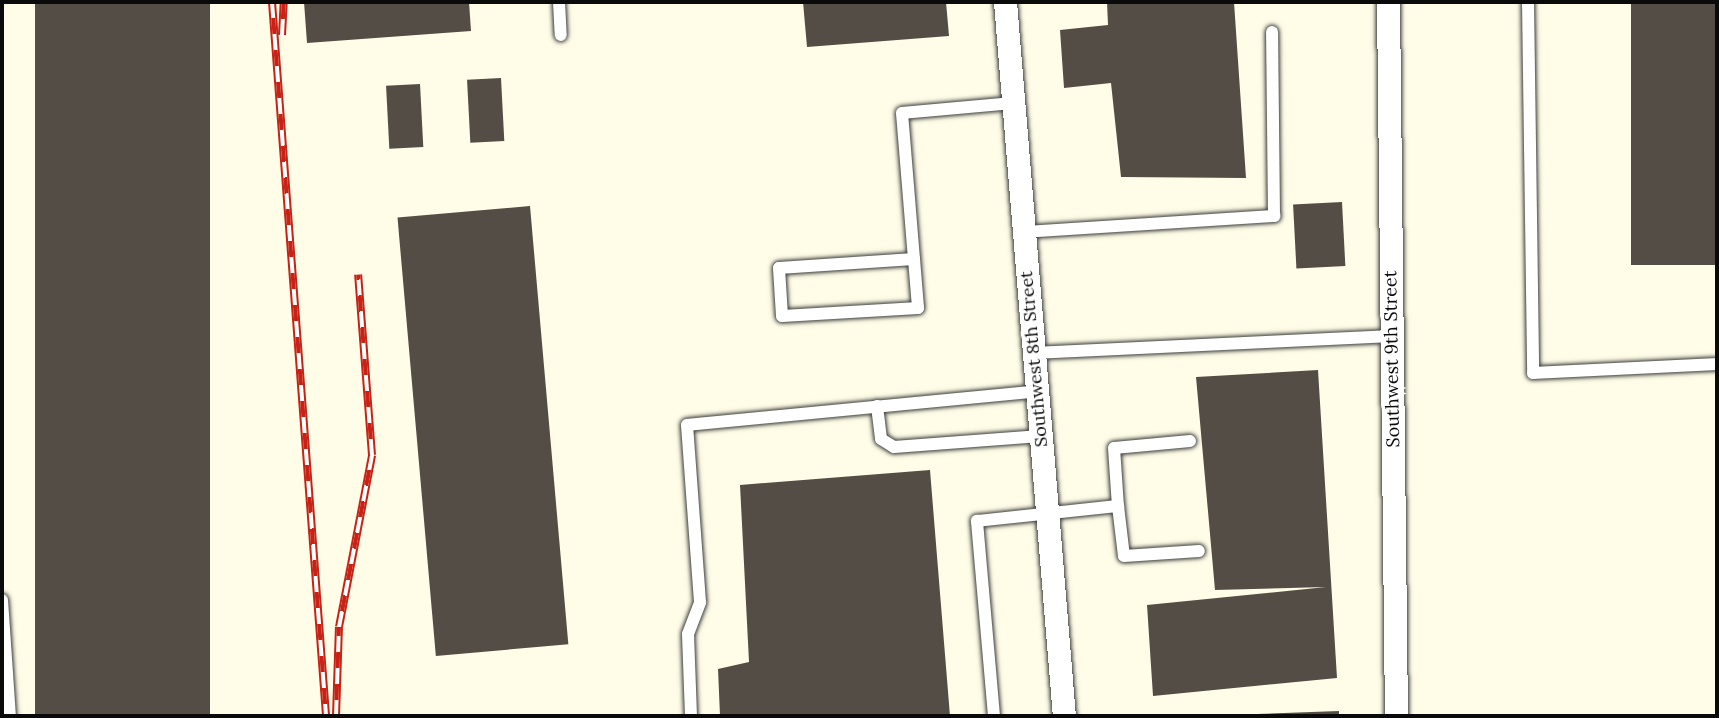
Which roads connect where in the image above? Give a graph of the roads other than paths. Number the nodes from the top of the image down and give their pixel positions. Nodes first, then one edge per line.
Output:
1 (559, 2) edge
2 (1005, 2) edge
3 (1388, 2) edge
4 (1528, 2) edge
5 (1272, 32) dead end
6 (561, 35) dead end
7 (1013, 103) junction
8 (1024, 232) junction
9 (914, 259) junction
10 (1392, 336) junction
11 (1034, 353) junction
12 (1717, 364) edge
13 (1037, 391) junction
14 (877, 407) junction
15 (1041, 436) junction
16 (1191, 441) dead end
17 (1118, 506) junction
18 (1047, 513) junction
19 (1199, 551) dead end
20 (2, 600) edge
21 (10, 716) edge
22 (691, 716) edge
23 (994, 716) edge
24 (1064, 716) edge
25 (1396, 716) edge

1 - 6 lane
2 - 7 street, Southwest 8th Street
3 - 10 street, Southwest 9th Street
4 - 12 lane
5 - 8 lane
7 - 8 street, Southwest 8th Street
7 - 9 lane
8 - 11 street, Southwest 8th Street
9 - 9 lane
10 - 11 lane
10 - 25 street, Southwest 9th Street
11 - 13 street, Southwest 8th Street
13 - 14 lane
13 - 15 street, Southwest 8th Street
14 - 15 lane
14 - 22 lane
15 - 18 street, Southwest 8th Street
16 - 17 lane
17 - 18 lane
17 - 19 lane
18 - 23 lane
18 - 24 street, Southwest 8th Street
20 - 21 lane

